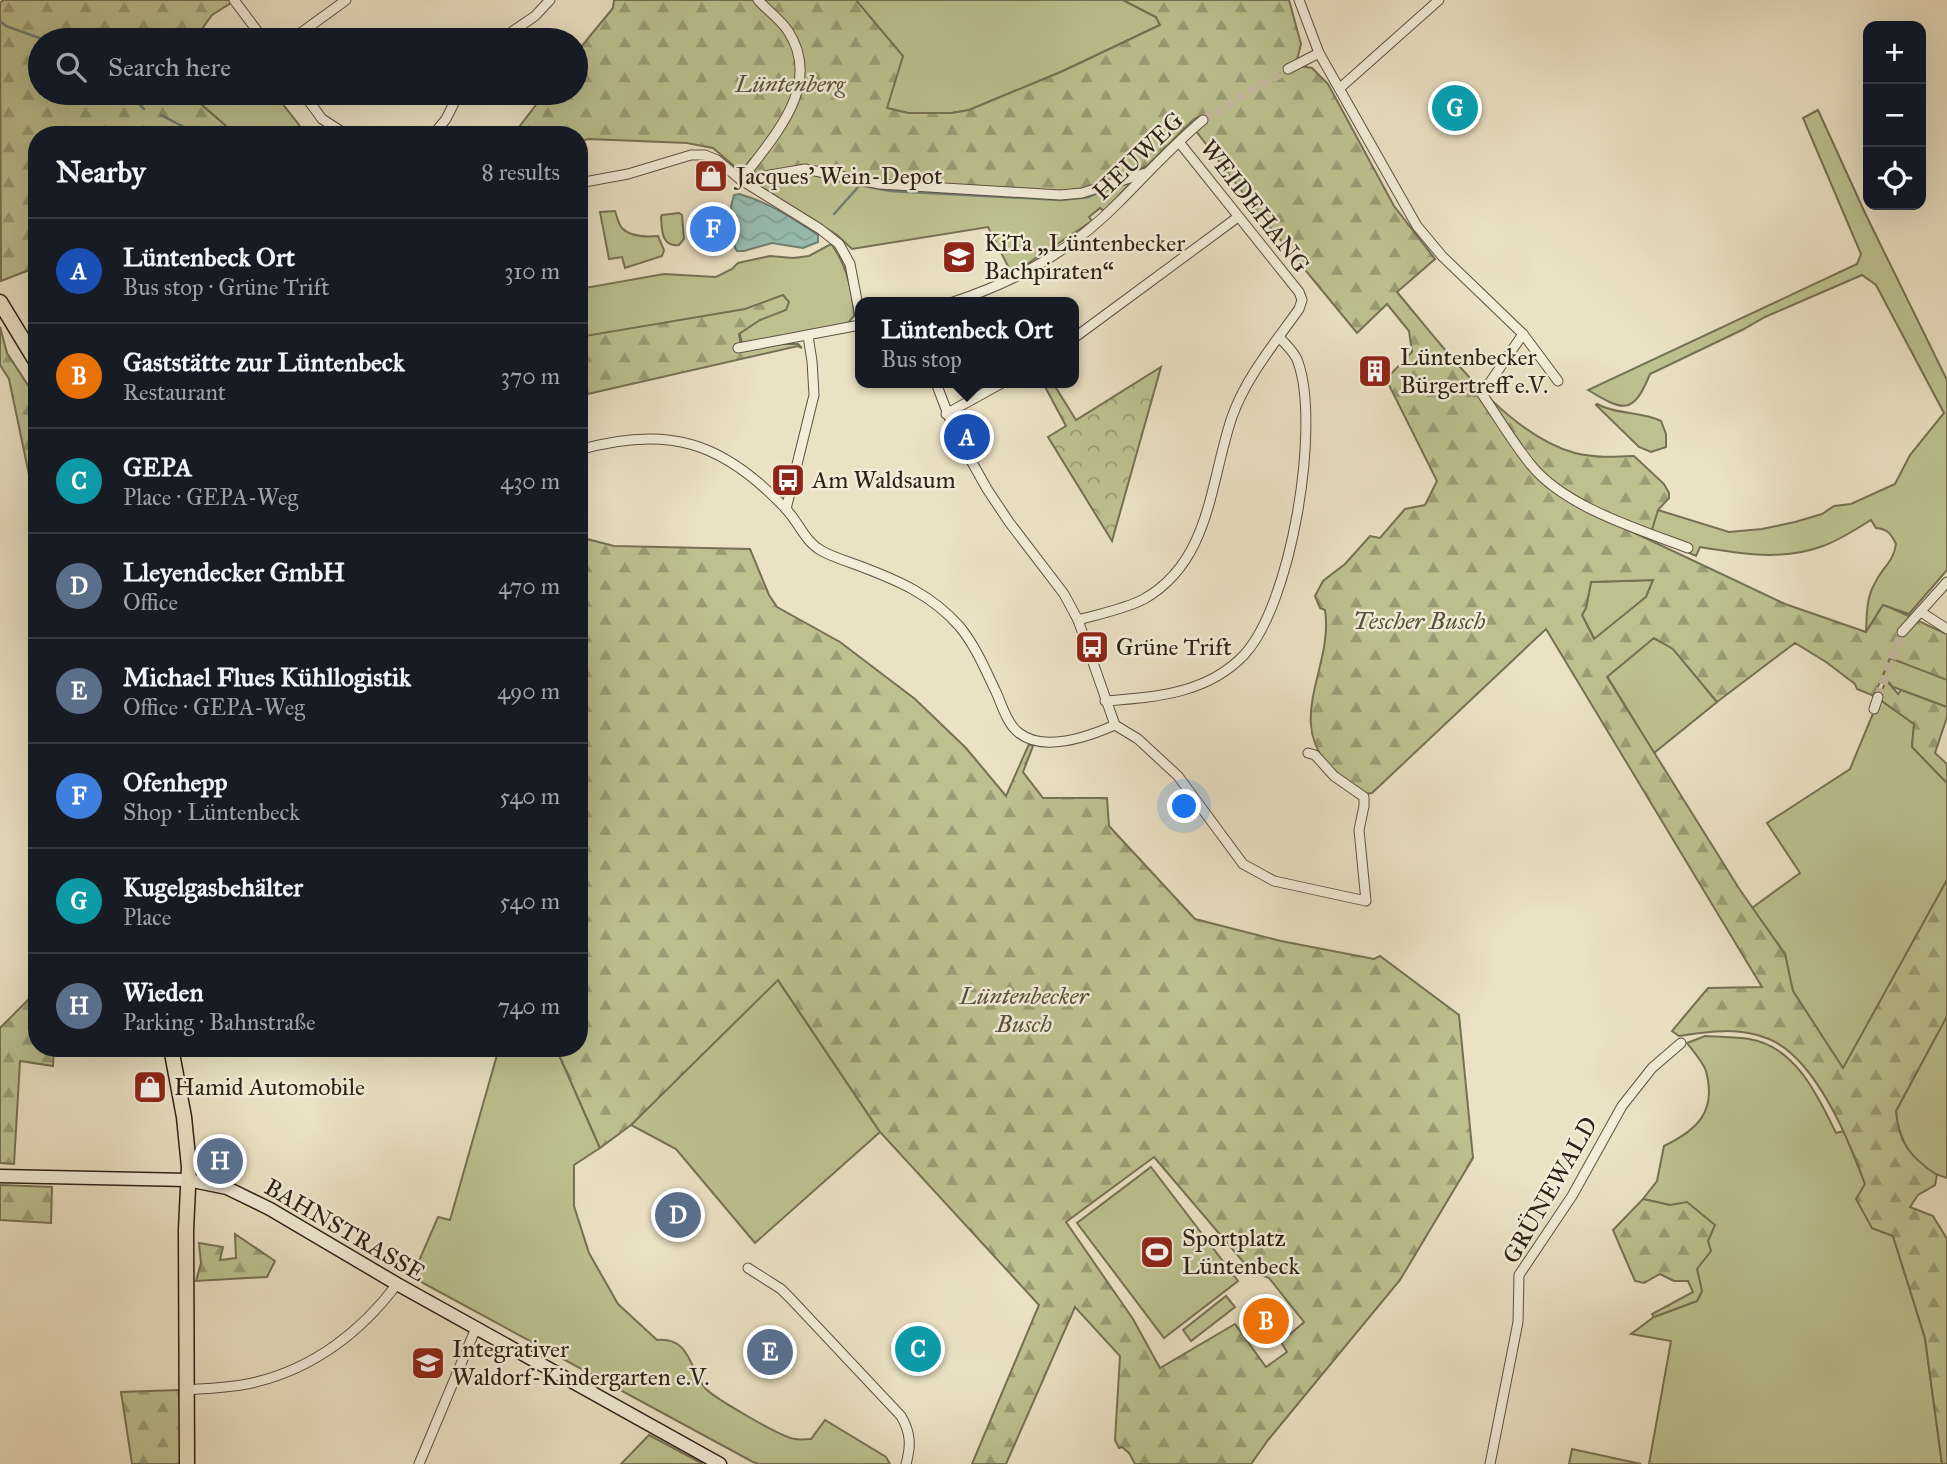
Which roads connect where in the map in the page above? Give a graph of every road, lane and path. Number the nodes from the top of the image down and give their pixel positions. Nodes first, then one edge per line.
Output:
1 (234, 0) edge
2 (346, 0) edge
3 (550, 0) edge
4 (758, 0) edge
5 (1298, 0) edge
6 (1439, 0) edge
7 (255, 28) edge
8 (307, 28) edge
9 (518, 28) edge
10 (1319, 53) junction
11 (1288, 69) tunnel mouth
12 (1340, 88) junction
13 (312, 105) edge
14 (453, 105) edge
15 (322, 119) junction
16 (1203, 120) tunnel mouth
17 (327, 126) edge
18 (333, 126) edge
19 (440, 126) edge
20 (1179, 142) junction
21 (1146, 173) junction
22 (741, 180) junction
23 (588, 181) edge
24 (1238, 217) junction
25 (856, 297) edge
26 (966, 297) edge
27 (0, 302) edge
28 (855, 326) edge
29 (1079, 334) edge
30 (1523, 334) junction
31 (808, 337) junction
32 (1279, 337) junction
33 (28, 348) edge
34 (738, 348) dead end
35 (1558, 381) dead end
36 (938, 388) edge
37 (993, 388) edge
38 (946, 414) junction
39 (588, 448) edge
40 (786, 509) junction
41 (1688, 548) dead end
42 (1947, 582) edge
43 (1921, 612) junction
44 (1078, 620) junction
45 (1947, 629) edge
46 (1902, 632) tunnel mouth
47 (1878, 697) tunnel mouth
48 (1105, 701) junction
49 (1874, 709) dead end
50 (1115, 725) junction
51 (1308, 753) dead end
52 (1681, 1043) dead end
53 (172, 1057) edge
54 (0, 1176) edge
55 (188, 1180) junction
56 (748, 1268) dead end
57 (397, 1284) junction
58 (477, 1328) junction
59 (186, 1390) junction
60 (187, 1464) edge
61 (419, 1464) edge
62 (720, 1464) edge
63 (906, 1464) edge
64 (1490, 1464) edge

1 - 7 street
2 - 8 street
3 - 9 street
4 - 22 street
5 - 10 street
6 - 12 street
10 - 11 street
10 - 12 street
12 - 30 street
13 - 15 street
14 - 19 street
15 - 17 street
15 - 18 street
16 - 20 street, HEUWEG
20 - 21 street, HEUWEG
20 - 24 street, WEIDEHANG
21 - 22 street
21 - 26 street, HEUWEG
22 - 23 street
22 - 25 street
24 - 29 street
24 - 32 street, WEIDEHANG
27 - 33 main road
28 - 31 street
30 - 35 street
30 - 41 street
31 - 34 street
31 - 40 street
32 - 44 street, WEIDEHANG
32 - 48 street
36 - 38 street
37 - 38 street
38 - 44 street
39 - 40 street
40 - 50 street
42 - 43 street
43 - 45 street
43 - 46 street
44 - 48 street
47 - 49 street
48 - 50 street
50 - 51 street
52 - 64 street, GRÜNEWALD
53 - 55 main road
54 - 55 main road, BAHNSTRASSE
55 - 57 main road, BAHNSTRASSE
55 - 59 main road
56 - 63 street
57 - 58 main road, BAHNSTRASSE
57 - 59 street
58 - 61 street
58 - 62 main road, BAHNSTRASSE
59 - 60 main road

